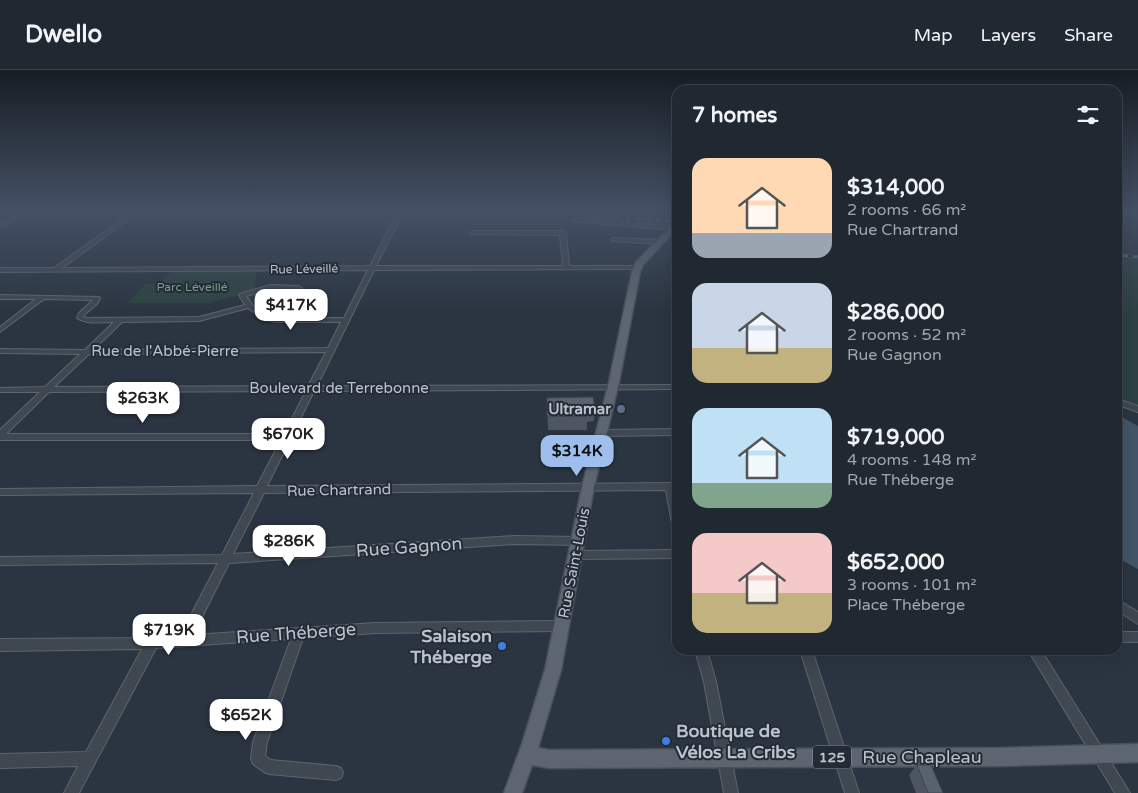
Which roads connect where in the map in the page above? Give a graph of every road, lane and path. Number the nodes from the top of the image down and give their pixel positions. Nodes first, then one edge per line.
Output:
1 (90, 245) edge
2 (384, 245) edge
3 (564, 245) edge
4 (658, 245) edge
5 (566, 266) junction
6 (638, 267) junction
7 (371, 269) junction
8 (0, 270) edge
9 (55, 270) junction
10 (0, 297) edge
11 (43, 297) junction
12 (250, 306) junction
13 (120, 320) junction
14 (276, 320) junction
15 (345, 320) junction
16 (0, 330) edge
17 (330, 350) junction
18 (0, 351) edge
19 (87, 351) junction
20 (613, 386) junction
21 (672, 387) edge
22 (311, 388) junction
23 (0, 390) edge
24 (46, 390) junction
25 (1122, 403) edge
26 (1138, 409) edge
27 (672, 432) edge
28 (601, 433) junction
29 (0, 436) edge
30 (286, 437) junction
31 (672, 486) edge
32 (588, 487) junction
33 (260, 491) junction
34 (0, 492) edge
35 (579, 540) junction
36 (672, 554) edge
37 (576, 555) junction
38 (226, 559) junction
39 (0, 561) edge
40 (1122, 608) edge
41 (1138, 619) edge
42 (562, 626) junction
43 (299, 633) junction
44 (1122, 637) edge
45 (1138, 637) edge
46 (184, 641) junction
47 (152, 643) junction
48 (0, 645) edge
49 (702, 655) edge
50 (808, 655) edge
51 (1037, 655) edge
52 (1138, 752) edge
53 (1097, 753) junction
54 (527, 755) junction
55 (724, 757) junction
56 (840, 757) junction
57 (90, 759) junction
58 (0, 761) edge
59 (336, 773) dead end
60 (71, 793) edge
61 (513, 793) edge
62 (731, 793) edge
63 (852, 793) edge
64 (1123, 793) edge

1 - 9 street
2 - 7 street
3 - 5 street
4 - 6 main road
5 - 6 street, Rue Léveillé
5 - 7 street, Rue Léveillé
6 - 20 main road, Rue Saint-Louis
7 - 9 street, Rue Léveillé
7 - 15 street
8 - 9 street, Rue Léveillé
10 - 11 street
11 - 13 street
11 - 16 street
12 - 13 street
12 - 14 street
12 - 14 street
13 - 19 street
14 - 15 street
15 - 17 street
17 - 19 street, Rue de l'Abbé-Pierre
17 - 22 street
18 - 19 street, Rue de l'Abbé-Pierre
19 - 24 street
20 - 21 street, Boulevard de Terrebonne
20 - 22 street, Boulevard de Terrebonne
20 - 28 main road, Rue Saint-Louis
22 - 24 street, Boulevard de Terrebonne
22 - 30 street
23 - 24 street, Boulevard de Terrebonne
24 - 29 street
25 - 26 street
27 - 28 street
28 - 32 main road, Rue Saint-Louis
29 - 30 street
30 - 33 street
31 - 32 street, Rue Chartrand
32 - 33 street, Rue Chartrand
32 - 35 main road, Rue Saint-Louis
33 - 34 street, Rue Chartrand
33 - 38 street
35 - 37 main road, Rue Saint-Louis
35 - 38 street, Rue Gagnon
36 - 37 street
37 - 42 main road, Rue Saint-Louis
38 - 39 street, Rue Gagnon
38 - 46 street
40 - 41 street
42 - 43 street, Rue Théberge
42 - 54 main road, Rue Saint-Louis
43 - 46 street, Rue Théberge
43 - 59 street
44 - 45 street
46 - 47 street, Rue Théberge
47 - 48 street, Rue Théberge
47 - 57 street
49 - 55 street
50 - 56 street
51 - 53 street
52 - 53 main road, Rue Chapleau / 125
53 - 56 main road, Rue Chapleau / 125
53 - 64 street
54 - 55 main road, Rue Chapleau / 125
54 - 61 main road, Rue Saint-Louis
55 - 56 main road, Rue Chapleau / 125
55 - 62 street
56 - 63 street
57 - 58 street
57 - 60 street

